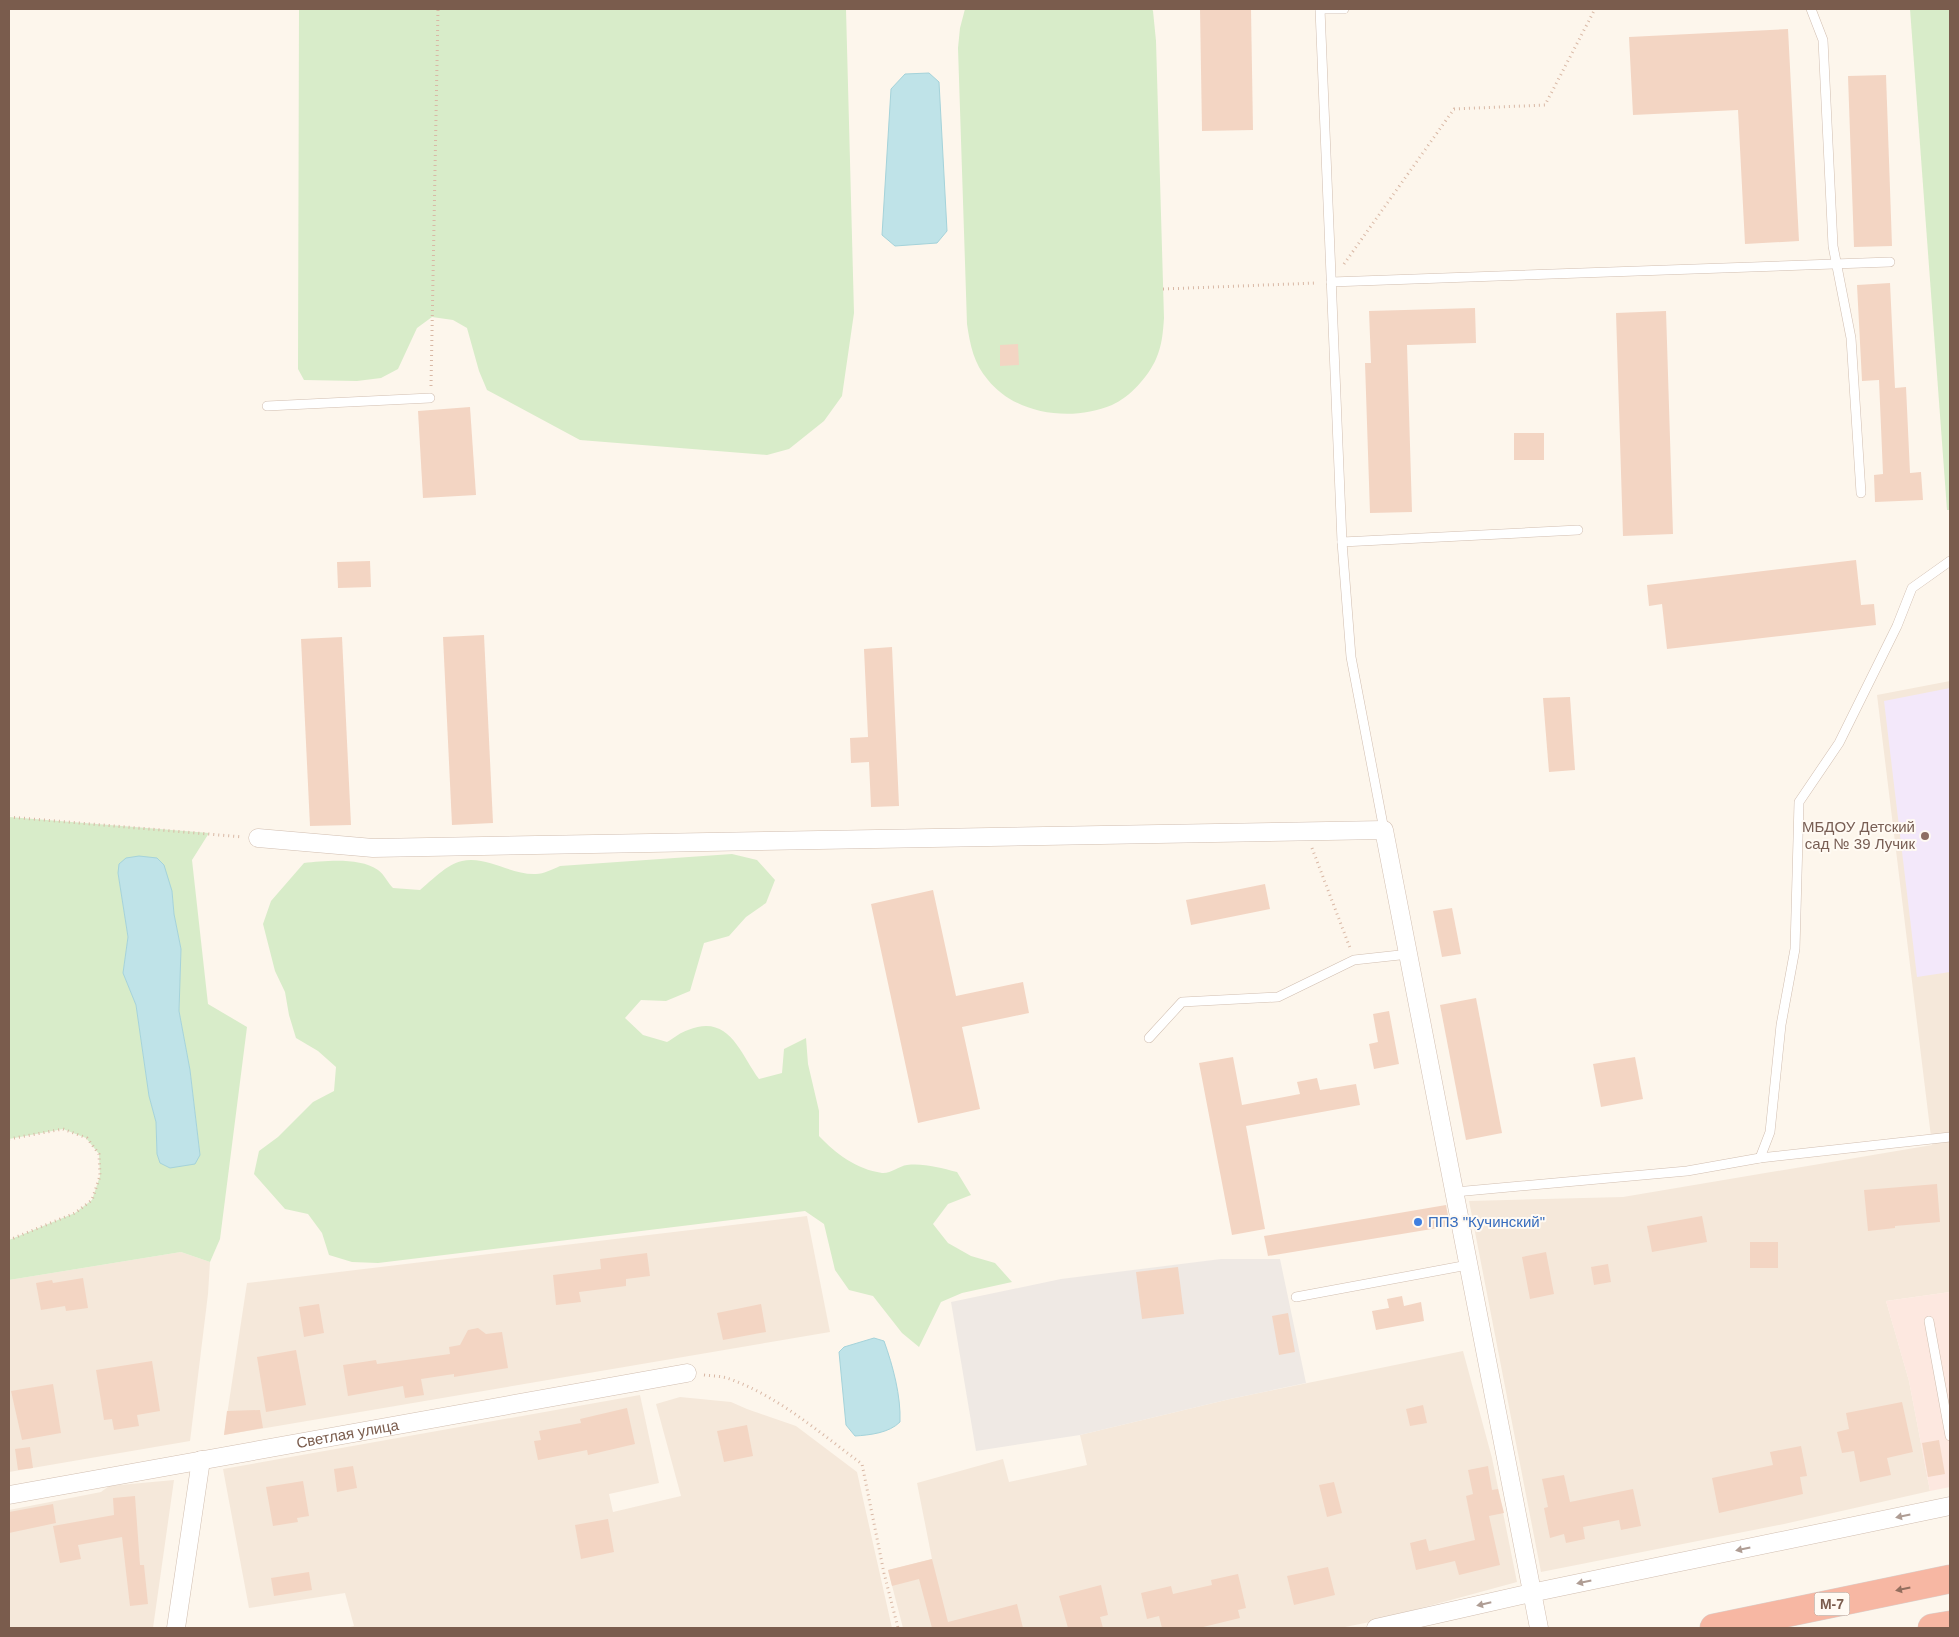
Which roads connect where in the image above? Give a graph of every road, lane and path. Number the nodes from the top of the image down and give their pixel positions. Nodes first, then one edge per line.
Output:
1 (438, 9) edge
2 (1320, 9) edge
3 (1344, 9) edge
4 (1595, 9) edge
5 (1811, 9) edge
6 (1890, 262) dead end
7 (1837, 264) junction
8 (1331, 282) junction
9 (1163, 288) dead end
10 (430, 398) joint
11 (267, 406) dead end
12 (1861, 493) dead end
13 (1578, 530) dead end
14 (1342, 542) junction
15 (1950, 561) edge
16 (9, 817) edge
17 (1384, 830) junction
18 (1305, 831) junction
19 (258, 838) joint
20 (1408, 954) junction
21 (1354, 960) junction
22 (1149, 1038) dead end
23 (1950, 1138) edge
24 (9, 1139) edge
25 (1760, 1158) junction
26 (1455, 1192) junction
27 (9, 1240) edge
28 (1468, 1265) junction
29 (1296, 1297) dead end
30 (1929, 1321) dead end
31 (687, 1373) joint
32 (1950, 1436) edge
33 (201, 1460) junction
34 (9, 1495) edge
35 (1950, 1506) edge
36 (1950, 1579) edge
37 (1531, 1593) junction
38 (176, 1628) edge
39 (898, 1628) edge
40 (1376, 1628) edge
41 (1539, 1628) edge
42 (1714, 1628) edge

1 - 10 path
2 - 3 lane
2 - 8 lane
4 - 8 path
5 - 7 lane
6 - 7 lane
7 - 8 lane
7 - 12 lane
8 - 9 path
8 - 14 lane
10 - 11 lane
13 - 14 lane
14 - 17 lane
15 - 25 lane
16 - 19 path
17 - 18 street
17 - 20 street
18 - 19 street
18 - 21 path
20 - 21 lane
20 - 26 street
21 - 22 lane
23 - 25 lane
24 - 27 path
25 - 26 lane
26 - 28 street
28 - 29 lane
28 - 37 street
30 - 32 lane
31 - 33 street, Светлая улица
31 - 39 path
33 - 34 street, Светлая улица
33 - 38 street
35 -> 37 street
36 -> 42 highway, М-7
37 -> 40 street
37 - 41 street

